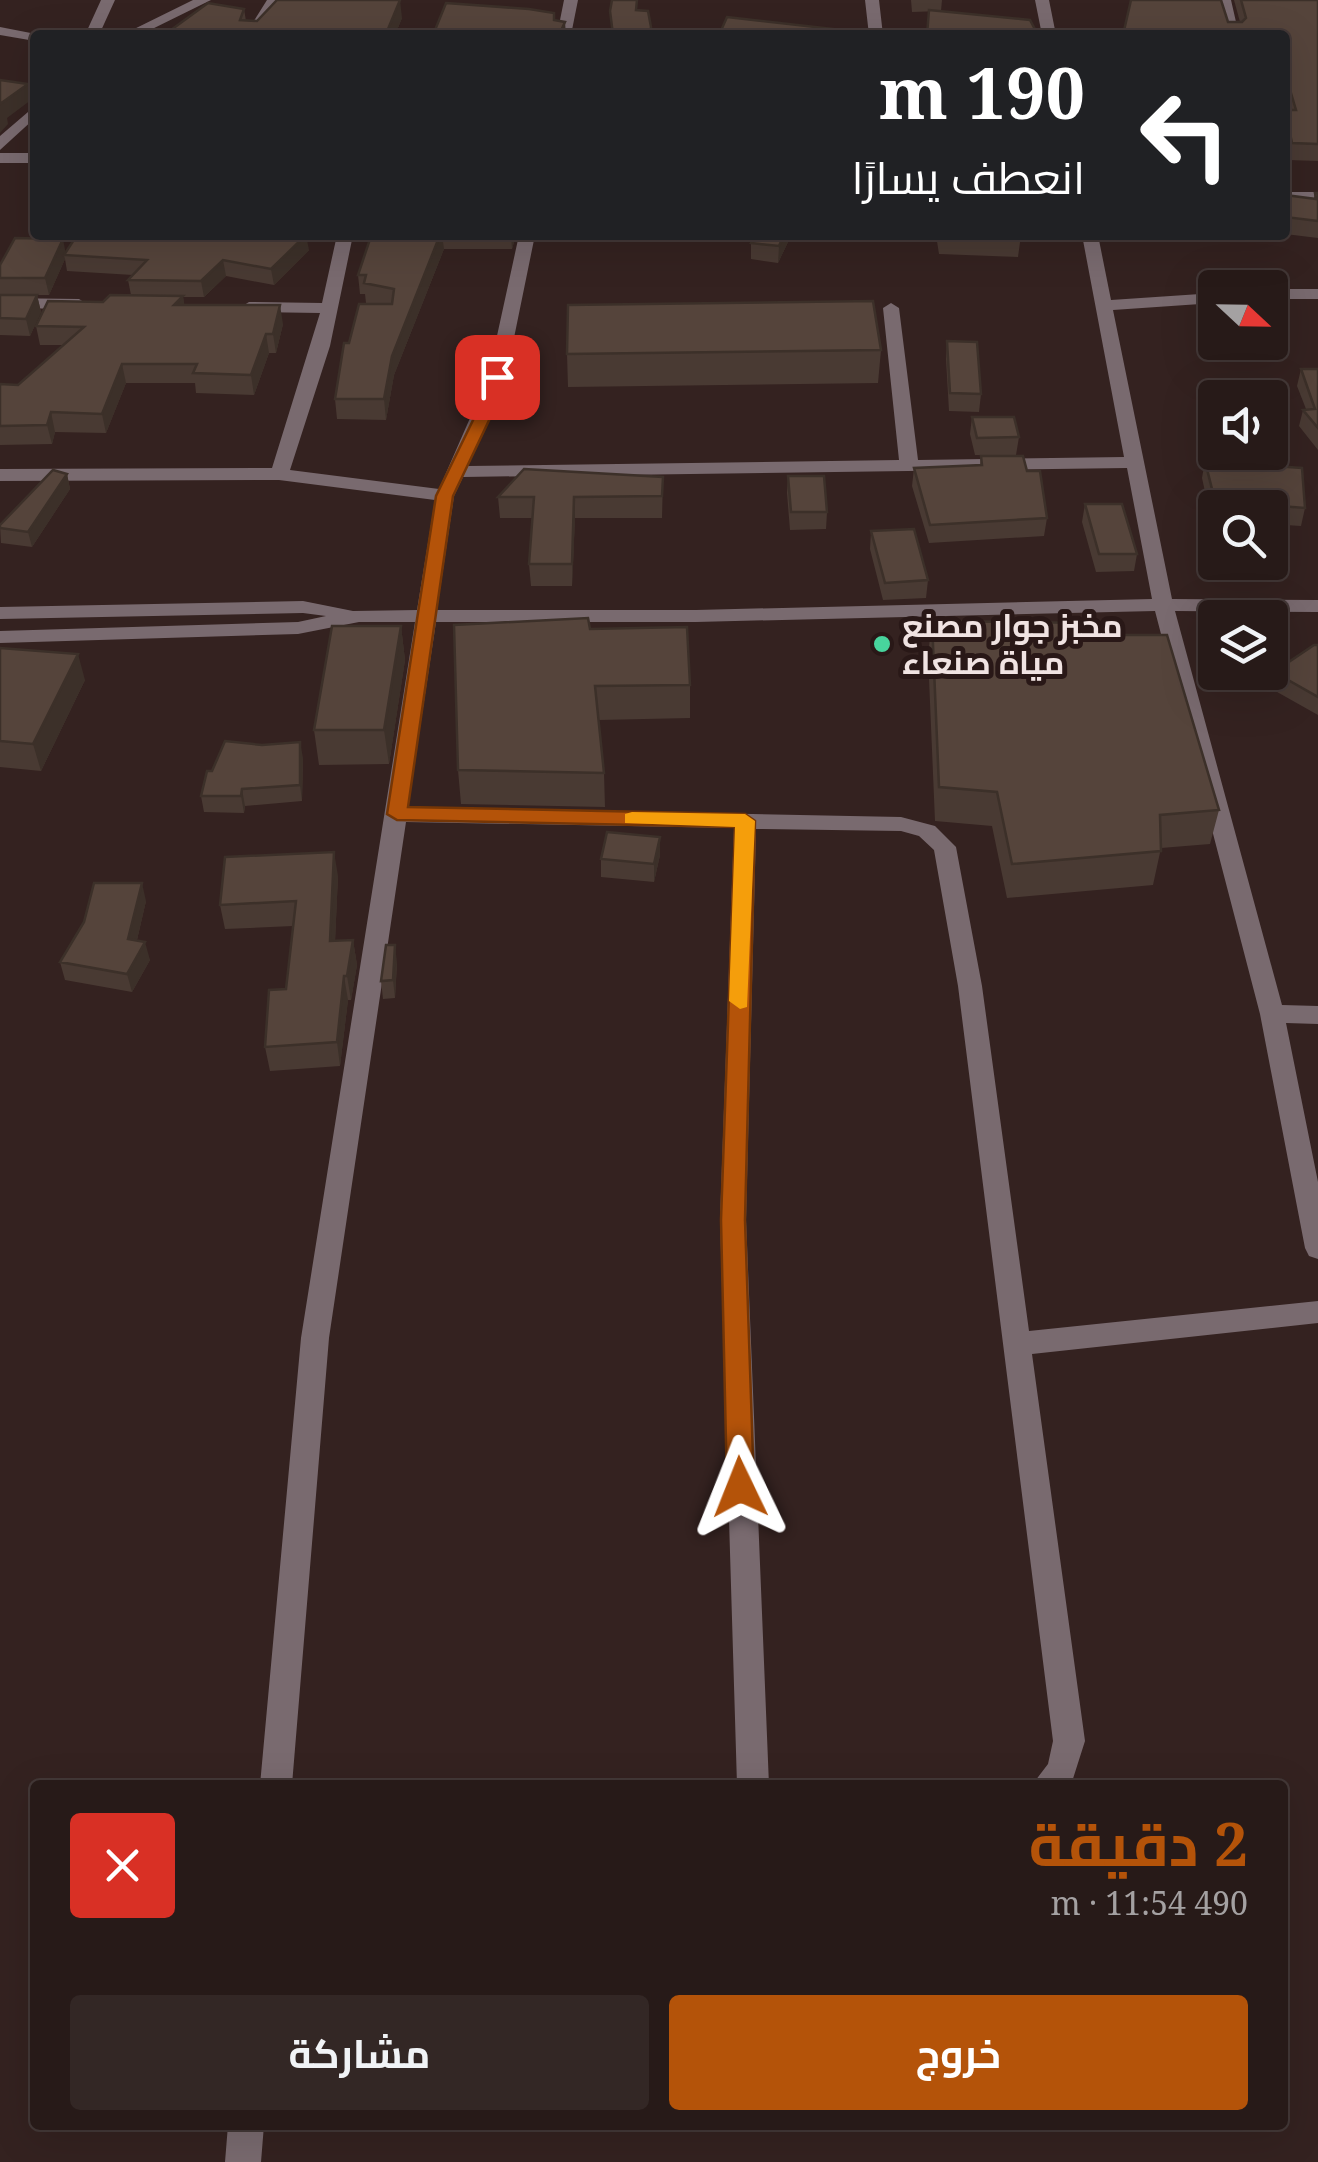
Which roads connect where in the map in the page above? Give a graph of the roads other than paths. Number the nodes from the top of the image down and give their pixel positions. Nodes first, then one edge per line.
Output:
1 (108, 0) edge
2 (204, 0) edge
3 (274, 0) edge
4 (571, 0) edge
5 (872, 0) edge
6 (1042, 0) edge
7 (1224, 0) edge
8 (94, 30) edge
9 (140, 30) edge
10 (255, 30) edge
11 (565, 30) edge
12 (875, 30) edge
13 (1048, 30) edge
14 (1231, 30) edge
15 (0, 31) edge
16 (30, 36) edge
17 (0, 88) edge
18 (30, 88) edge
19 (30, 115) edge
20 (0, 145) edge
21 (0, 158) edge
22 (30, 158) edge
23 (1290, 197) edge
24 (1318, 197) edge
25 (344, 240) edge
26 (526, 240) edge
27 (1091, 240) edge
28 (1288, 294) edge
29 (1318, 294) edge
30 (1198, 299) edge
31 (0, 303) edge
32 (90, 304) edge
33 (1105, 305) junction
34 (230, 306) edge
35 (329, 308) junction
36 (891, 308) dead end
37 (1135, 462) junction
38 (909, 464) junction
39 (456, 472) junction
40 (279, 474) junction
41 (0, 475) edge
42 (444, 496) junction
43 (1163, 605) junction
44 (1318, 606) edge
45 (0, 613) edge
46 (359, 616) junction
47 (428, 616) junction
48 (0, 638) edge
49 (397, 814) junction
50 (745, 821) junction
51 (1272, 1014) junction
52 (1318, 1015) edge
53 (1318, 1248) edge
54 (1318, 1312) edge
55 (1017, 1344) junction
56 (276, 1780) edge
57 (753, 1780) edge
58 (1053, 1780) edge
59 (246, 2130) edge
60 (243, 2162) edge

1 - 8 street
2 - 9 street
3 - 10 street
4 - 11 street
5 - 12 street
6 - 13 street
7 - 14 street
15 - 16 street
17 - 18 street
19 - 20 street
21 - 22 street
23 - 24 street
25 - 35 street
26 - 39 street
27 - 33 street
28 - 29 street
30 - 33 street
31 - 32 street
33 - 37 street
34 - 35 street
35 - 40 street
36 - 38 street
37 - 38 street
37 - 43 street
38 - 39 street
39 - 42 street
40 - 41 street
40 - 42 street
42 - 47 street
43 - 44 street
43 - 47 street
43 - 51 street
45 - 46 street
46 - 47 street
46 - 48 street
47 - 49 street
49 - 50 street
49 - 56 street
50 - 55 street
50 - 57 street
51 - 52 street
51 - 53 street
54 - 55 street
55 - 58 street
59 - 60 street

